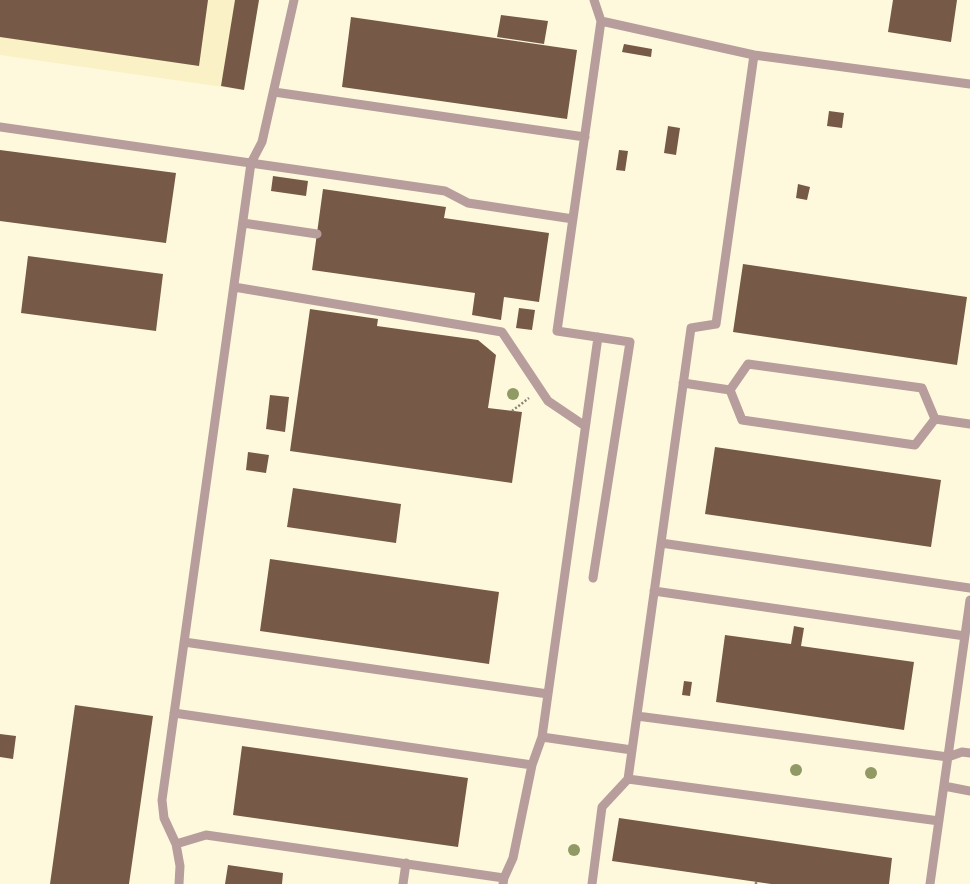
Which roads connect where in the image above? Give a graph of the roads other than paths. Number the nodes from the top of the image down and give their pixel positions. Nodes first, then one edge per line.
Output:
1 (294, 0) edge
2 (594, 0) edge
3 (601, 21) junction
4 (754, 55) junction
5 (970, 84) edge
6 (274, 92) junction
7 (0, 127) edge
8 (585, 137) junction
9 (251, 163) junction
10 (573, 219) junction
11 (243, 224) junction
12 (317, 234) dead end
13 (234, 287) junction
14 (598, 337) junction
15 (683, 383) junction
16 (730, 390) junction
17 (935, 419) junction
18 (970, 424) edge
19 (585, 426) junction
20 (661, 543) junction
21 (593, 578) dead end
22 (970, 588) edge
23 (654, 591) junction
24 (970, 600) edge
25 (965, 636) junction
26 (184, 642) junction
27 (548, 694) junction
28 (174, 713) junction
29 (637, 716) junction
30 (542, 737) junction
31 (632, 750) junction
32 (970, 753) edge
33 (948, 757) junction
34 (532, 765) junction
35 (628, 779) junction
36 (944, 786) junction
37 (970, 791) edge
38 (939, 821) junction
39 (176, 844) junction
40 (406, 863) junction
41 (504, 881) edge
42 (179, 884) edge
43 (403, 884) edge
44 (592, 884) edge
45 (930, 884) edge

1 - 6 lane
2 - 3 lane
3 - 4 lane
3 - 8 lane
4 - 5 lane
4 - 15 lane
6 - 8 lane
6 - 9 lane
7 - 9 lane
8 - 10 lane
9 - 10 lane
9 - 11 lane
10 - 14 lane
11 - 12 lane
11 - 13 lane
13 - 19 lane
13 - 26 lane
14 - 19 lane
14 - 21 lane
15 - 16 lane
15 - 20 lane
16 - 17 lane
16 - 17 lane
17 - 18 lane
19 - 27 lane
20 - 22 lane
20 - 23 lane
23 - 25 lane
23 - 29 lane
24 - 25 lane
25 - 33 lane
26 - 27 lane
26 - 28 lane
27 - 30 lane
28 - 34 lane
28 - 39 lane
29 - 31 lane
29 - 33 lane
30 - 31 lane
30 - 34 lane
31 - 35 lane
32 - 33 lane
33 - 36 lane
34 - 41 lane
35 - 38 lane
35 - 44 lane
36 - 37 lane
36 - 38 lane
38 - 45 lane
39 - 40 lane
39 - 42 lane
40 - 41 lane
40 - 43 lane

